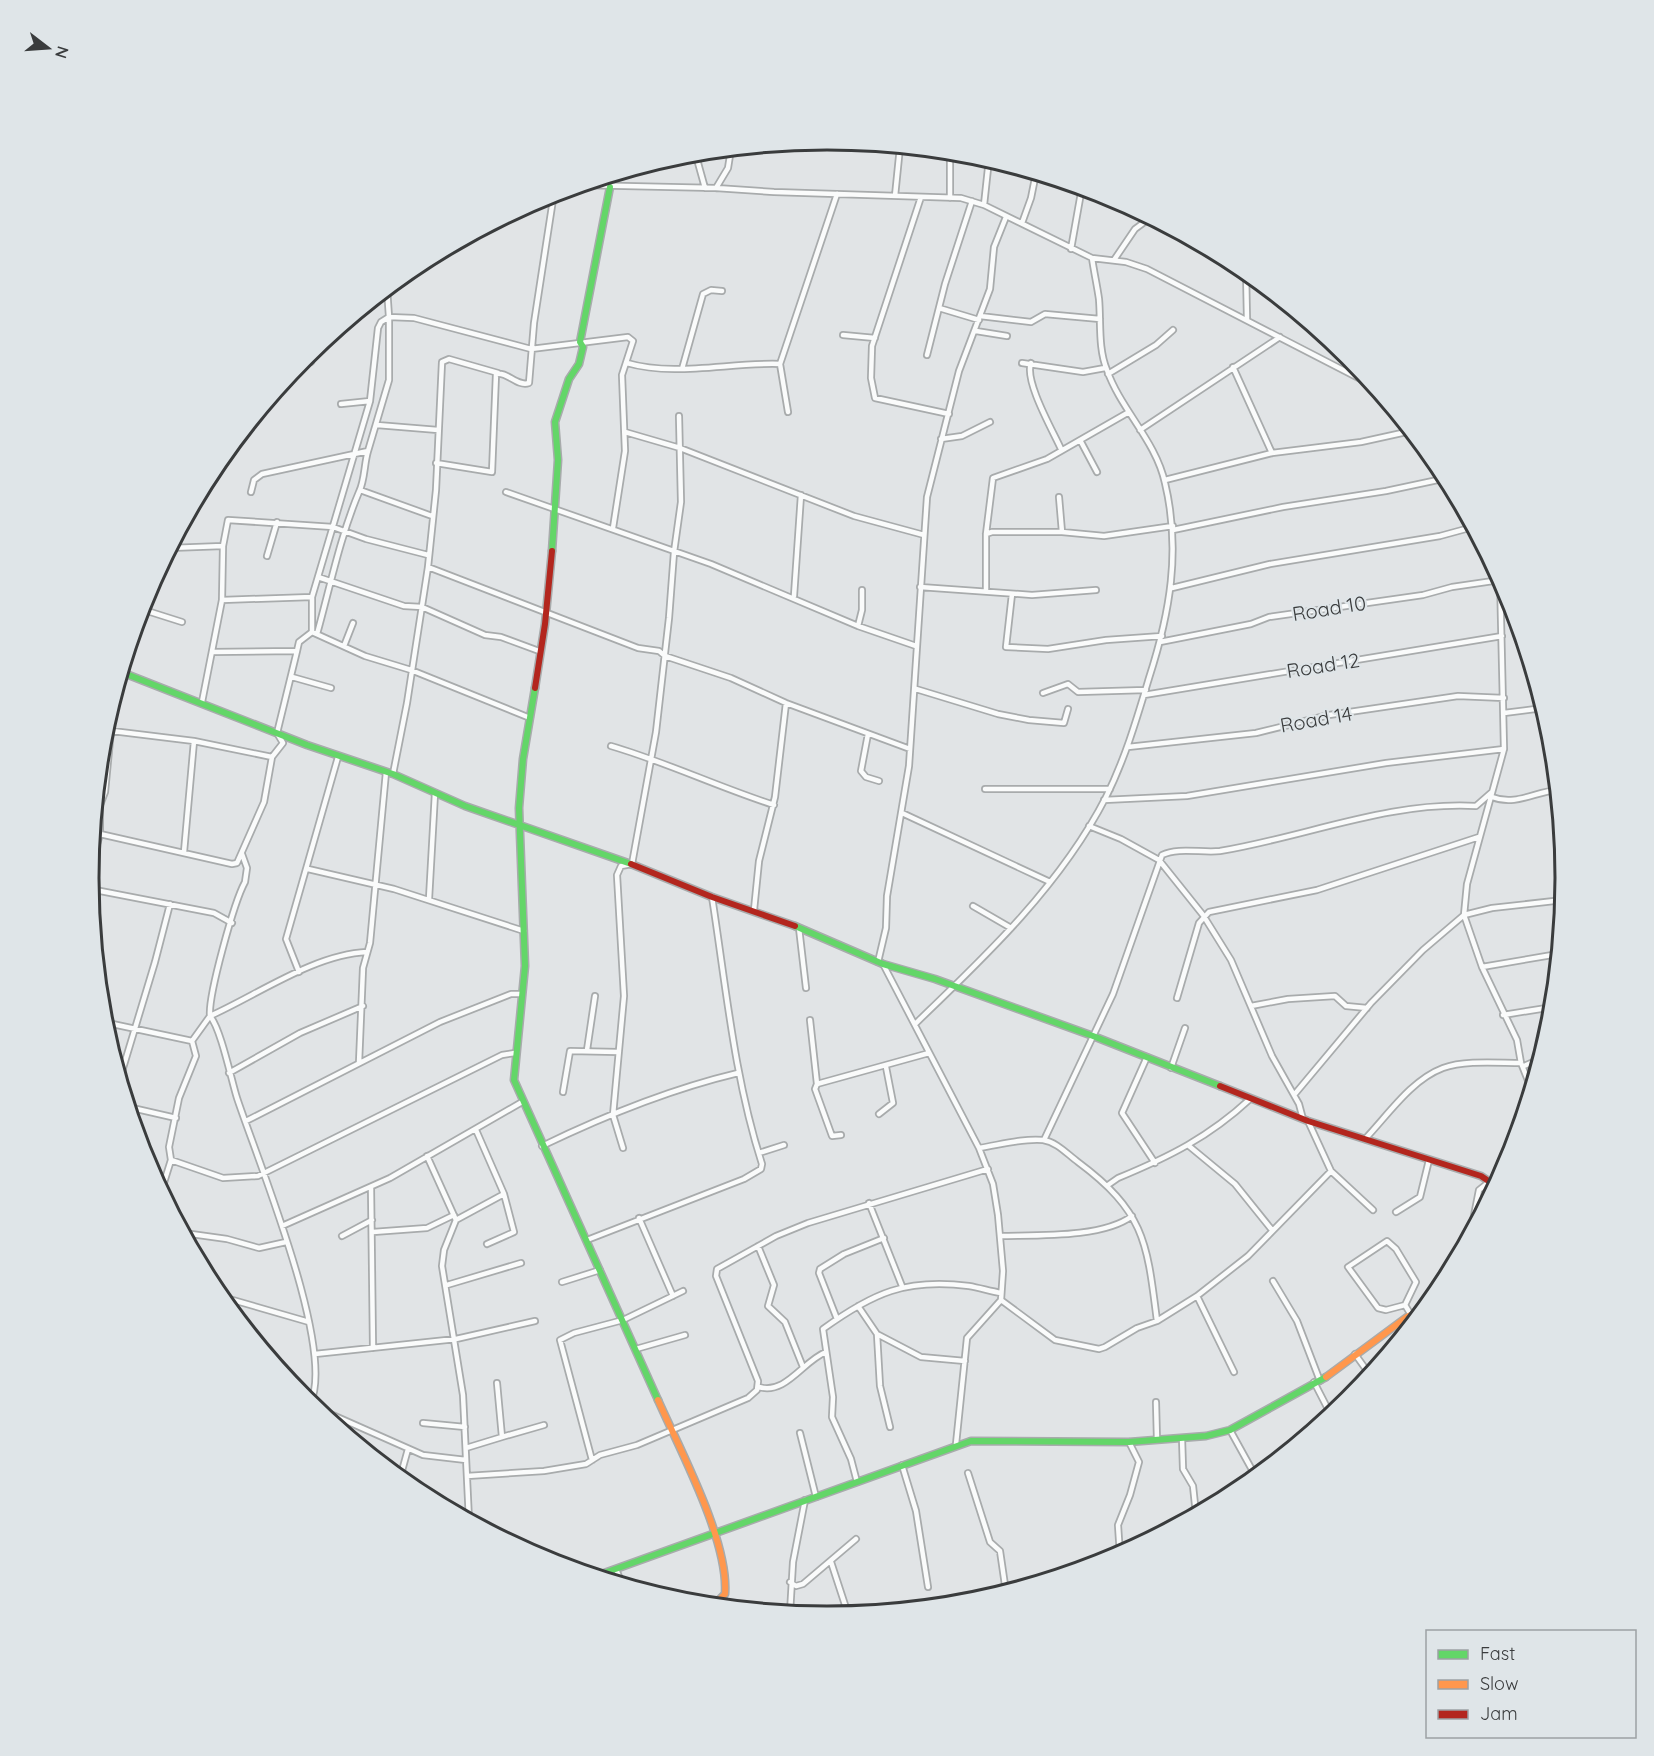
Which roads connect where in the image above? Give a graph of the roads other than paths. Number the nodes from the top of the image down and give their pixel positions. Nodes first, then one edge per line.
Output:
1 (899, 154) edge
2 (730, 156) edge
3 (950, 161) edge
4 (698, 162) edge
5 (988, 169) edge
6 (1034, 181) edge
7 (601, 186) edge
8 (610, 187) junction
9 (705, 188) junction
10 (716, 188) junction
11 (837, 195) junction
12 (895, 196) junction
13 (1080, 196) edge
14 (921, 197) junction
15 (950, 198) junction
16 (972, 201) junction
17 (552, 203) edge
18 (984, 205) junction
19 (1006, 217) junction
20 (1022, 223) junction
21 (1144, 223) edge
22 (1071, 249) junction
23 (1092, 258) junction
24 (1114, 260) junction
25 (1246, 284) edge
26 (722, 291) dead end
27 (388, 297) edge
28 (939, 308) junction
29 (389, 317) junction
30 (979, 318) junction
31 (1100, 319) junction
32 (1247, 319) junction
33 (1173, 330) dead end
34 (976, 331) junction
35 (843, 335) dead end
36 (1007, 336) dead end
37 (1280, 337) junction
38 (875, 338) junction
39 (580, 342) junction
40 (531, 349) junction
41 (927, 356) dead end
42 (627, 363) junction
43 (1022, 363) dead end
44 (1031, 363) junction
45 (780, 364) junction
46 (1233, 367) junction
47 (1105, 368) junction
48 (682, 369) junction
49 (498, 373) junction
50 (1108, 374) junction
51 (1353, 375) edge
52 (370, 401) junction
53 (341, 404) dead end
54 (788, 412) dead end
55 (1129, 412) junction
56 (949, 414) junction
57 (679, 416) dead end
58 (990, 422) dead end
59 (377, 425) junction
60 (438, 430) junction
61 (1140, 430) junction
62 (625, 432) junction
63 (1403, 433) edge
64 (941, 439) junction
65 (1080, 440) junction
66 (680, 448) junction
67 (1061, 449) junction
68 (368, 451) junction
69 (355, 452) junction
70 (1272, 453) junction
71 (436, 463) junction
72 (1097, 472) dead end
73 (1165, 480) junction
74 (1436, 480) edge
75 (360, 490) junction
76 (251, 492) dead end
77 (506, 492) dead end
78 (801, 495) junction
79 (1059, 497) dead end
80 (556, 508) junction
81 (432, 516) junction
82 (277, 522) junction
83 (333, 527) junction
84 (613, 528) junction
85 (1173, 528) junction
86 (1465, 529) edge
87 (345, 531) junction
88 (988, 532) junction
89 (1062, 532) junction
90 (924, 536) junction
91 (223, 546) junction
92 (179, 548) edge
93 (674, 552) junction
94 (428, 555) junction
95 (267, 556) dead end
96 (428, 567) junction
97 (318, 577) junction
98 (1491, 580) edge
99 (331, 581) junction
100 (920, 587) junction
101 (1172, 588) junction
102 (862, 590) dead end
103 (986, 590) junction
104 (1096, 590) dead end
105 (1012, 594) junction
106 (794, 596) junction
107 (312, 597) junction
108 (222, 600) junction
109 (1502, 603) edge
110 (422, 608) junction
111 (1502, 610) joint
112 (149, 612) edge
113 (546, 612) junction
114 (182, 622) dead end
115 (353, 623) dead end
116 (858, 626) junction
117 (314, 633) junction
118 (1502, 636) junction
119 (1161, 639) junction
120 (344, 646) junction
121 (916, 646) junction
122 (297, 651) junction
123 (539, 651) junction
124 (212, 652) junction
125 (665, 657) junction
126 (411, 670) junction
127 (129, 675) edge
128 (292, 677) junction
129 (331, 688) dead end
130 (916, 689) junction
131 (1043, 693) dead end
132 (1145, 693) junction
133 (1504, 698) junction
134 (202, 702) junction
135 (786, 703) junction
136 (1535, 709) edge
137 (1068, 710) dead end
138 (1504, 713) junction
139 (530, 718) junction
140 (114, 730) edge
141 (278, 733) junction
142 (868, 734) junction
143 (194, 741) junction
144 (611, 746) dead end
145 (1128, 747) junction
146 (910, 749) junction
147 (1504, 749) junction
148 (272, 757) junction
149 (338, 757) junction
150 (651, 759) junction
151 (107, 771) edge
152 (389, 773) junction
153 (879, 781) dead end
154 (985, 789) dead end
155 (1110, 789) junction
156 (1550, 792) edge
157 (435, 793) junction
158 (1492, 794) junction
159 (104, 795) edge
160 (1104, 800) junction
161 (774, 805) junction
162 (902, 813) junction
163 (521, 825) junction
164 (1089, 826) junction
165 (100, 834) edge
166 (1479, 837) junction
167 (184, 852) junction
168 (242, 854) junction
169 (1159, 860) junction
170 (632, 864) junction
171 (308, 869) junction
172 (1050, 882) junction
173 (377, 886) junction
174 (99, 890) edge
175 (712, 897) junction
176 (429, 900) junction
177 (1554, 901) edge
178 (170, 904) junction
179 (973, 906) dead end
180 (754, 910) junction
181 (1203, 915) junction
182 (1464, 915) junction
183 (232, 923) junction
184 (799, 928) junction
185 (1011, 928) junction
186 (524, 931) junction
187 (367, 952) junction
188 (1551, 955) edge
189 (881, 963) junction
190 (1482, 967) junction
191 (299, 972) junction
192 (956, 987) junction
193 (806, 988) dead end
194 (522, 994) junction
195 (595, 996) dead end
196 (1177, 998) dead end
197 (363, 1006) junction
198 (1251, 1006) junction
199 (1367, 1008) junction
200 (1543, 1008) edge
201 (1503, 1014) junction
202 (210, 1016) junction
203 (810, 1020) dead end
204 (915, 1024) junction
205 (114, 1025) edge
206 (1185, 1028) dead end
207 (133, 1030) junction
208 (1093, 1035) junction
209 (192, 1041) junction
210 (587, 1050) junction
211 (618, 1052) junction
212 (515, 1053) junction
213 (929, 1053) junction
214 (1147, 1057) junction
215 (1531, 1061) edge
216 (359, 1063) junction
217 (1522, 1064) junction
218 (124, 1065) edge
219 (886, 1067) junction
220 (1171, 1068) junction
221 (229, 1073) junction
222 (738, 1073) junction
223 (1527, 1077) edge
224 (817, 1084) junction
225 (563, 1092) dead end
226 (1294, 1095) junction
227 (1250, 1099) junction
228 (522, 1102) junction
229 (137, 1109) edge
230 (879, 1114) dead end
231 (614, 1115) junction
232 (176, 1118) junction
233 (1306, 1120) junction
234 (246, 1121) junction
235 (476, 1130) junction
236 (841, 1135) dead end
237 (1365, 1139) junction
238 (1044, 1140) junction
239 (784, 1145) dead end
240 (542, 1146) junction
241 (1189, 1146) junction
242 (623, 1148) dead end
243 (979, 1148) junction
244 (759, 1153) junction
245 (427, 1156) junction
246 (171, 1160) junction
247 (1429, 1160) junction
248 (1155, 1163) junction
249 (988, 1169) junction
250 (1331, 1171) junction
251 (265, 1173) junction
252 (165, 1180) edge
253 (1489, 1182) edge
254 (1488, 1183) edge
255 (1108, 1185) junction
256 (371, 1187) junction
257 (504, 1194) junction
258 (868, 1203) junction
259 (1476, 1207) edge
260 (1373, 1210) dead end
261 (1396, 1212) dead end
262 (1132, 1216) junction
263 (455, 1218) junction
264 (639, 1218) junction
265 (372, 1220) junction
266 (282, 1226) junction
267 (1272, 1230) junction
268 (373, 1232) junction
269 (193, 1234) edge
270 (342, 1236) dead end
271 (1001, 1236) junction
272 (884, 1238) junction
273 (587, 1240) junction
274 (286, 1242) junction
275 (487, 1244) dead end
276 (758, 1246) junction
277 (521, 1263) dead end
278 (600, 1270) junction
279 (1273, 1281) dead end
280 (562, 1282) dead end
281 (447, 1285) junction
282 (902, 1286) junction
283 (683, 1291) dead end
284 (1001, 1293) junction
285 (673, 1296) junction
286 (1197, 1296) junction
287 (235, 1300) edge
288 (1001, 1300) junction
289 (1406, 1305) junction
290 (858, 1306) junction
291 (1411, 1313) edge
292 (837, 1319) junction
293 (1407, 1319) edge
294 (623, 1320) junction
295 (535, 1321) dead end
296 (1157, 1321) junction
297 (309, 1322) junction
298 (877, 1334) junction
299 (685, 1335) dead end
300 (456, 1339) junction
301 (373, 1348) junction
302 (636, 1349) junction
303 (826, 1352) junction
304 (315, 1354) junction
305 (1355, 1354) junction
306 (965, 1361) junction
307 (803, 1367) junction
308 (1365, 1368) edge
309 (1234, 1372) dead end
310 (1317, 1382) junction
311 (497, 1383) dead end
312 (759, 1387) junction
313 (314, 1395) edge
314 (1156, 1402) dead end
315 (1327, 1406) edge
316 (338, 1417) edge
317 (423, 1423) dead end
318 (544, 1425) dead end
319 (890, 1426) dead end
320 (465, 1427) junction
321 (672, 1430) junction
322 (1230, 1430) junction
323 (800, 1433) dead end
324 (502, 1437) junction
325 (1182, 1438) junction
326 (1157, 1440) junction
327 (1129, 1442) junction
328 (956, 1444) junction
329 (466, 1448) junction
330 (408, 1449) junction
331 (466, 1460) junction
332 (592, 1460) junction
333 (902, 1465) junction
334 (403, 1469) edge
335 (1251, 1469) edge
336 (968, 1473) dead end
337 (467, 1476) junction
338 (857, 1482) junction
339 (816, 1497) junction
340 (806, 1500) junction
341 (1195, 1505) edge
342 (469, 1511) edge
343 (714, 1533) junction
344 (856, 1539) dead end
345 (1121, 1544) edge
346 (831, 1562) junction
347 (616, 1569) junction
348 (611, 1572) edge
349 (618, 1575) edge
350 (790, 1582) junction
351 (1005, 1583) edge
352 (928, 1587) dead end
353 (723, 1598) edge
354 (790, 1604) edge
355 (845, 1605) edge

1 - 12 street
2 - 10 street
3 - 15 street
4 - 9 street
5 - 18 street
6 - 20 street
7 - 8 street
8 - 9 street
8 - 39 street
9 - 10 street
10 - 11 street
11 - 12 street
11 - 45 street
12 - 14 street
13 - 22 street
14 - 15 street
14 - 38 street
15 - 16 street
16 - 18 street
16 - 28 street
17 - 40 street
18 - 19 street
19 - 20 street
19 - 30 street
20 - 22 street
21 - 24 street
22 - 23 street
23 - 24 street
23 - 31 street
24 - 32 street
25 - 32 street
26 - 48 street
27 - 29 street
28 - 30 street
28 - 41 street
29 - 40 street
29 - 52 street
29 - 59 street
30 - 31 street
30 - 34 street
31 - 47 street
32 - 37 street
33 - 50 street
34 - 36 street
34 - 56 street
35 - 38 street
37 - 46 street
37 - 51 street
38 - 56 street
39 - 40 street
39 - 42 street
39 - 80 street
40 - 49 street
42 - 48 street
42 - 62 street
43 - 44 street
44 - 47 street
44 - 67 street
45 - 48 street
45 - 54 street
46 - 61 street
46 - 70 street
47 - 50 street
49 - 60 street
49 - 71 street
50 - 55 street
52 - 53 street
52 - 69 street
55 - 61 street
55 - 65 street
56 - 64 street
57 - 66 street
58 - 64 street
59 - 60 street
59 - 68 street
60 - 71 street
61 - 73 street
62 - 66 street
62 - 84 street
63 - 70 street
64 - 90 street
65 - 67 street
65 - 72 street
66 - 78 street
66 - 93 street
67 - 88 street
68 - 69 street
68 - 75 street
69 - 76 street
69 - 83 street
70 - 73 street
71 - 81 street
73 - 85 street
74 - 85 street
75 - 81 street
75 - 87 street
77 - 80 street
78 - 90 street
78 - 106 street
79 - 89 street
80 - 84 street
80 - 113 street
81 - 94 street
82 - 83 street
82 - 91 street
82 - 95 street
83 - 87 street
83 - 97 street
84 - 93 street
85 - 89 street
85 - 101 street
86 - 101 street
87 - 94 street
87 - 99 street
88 - 89 street
88 - 103 street
90 - 100 street
91 - 92 street
91 - 108 street
93 - 106 street
93 - 125 street
94 - 96 street
96 - 110 street
96 - 113 street
97 - 99 street
97 - 107 street
98 - 119 street, Road 10
99 - 110 street
99 - 117 street
100 - 103 street
100 - 121 street
101 - 119 street
102 - 116 street
103 - 105 street
104 - 105 street
105 - 119 street, Road 10
106 - 116 street
107 - 108 street
107 - 117 street
108 - 124 street
109 - 111 street
110 - 123 street
110 - 126 street
111 - 118 street
112 - 114 street
113 - 123 street
113 - 125 street
115 - 120 street
116 - 121 street
117 - 120 street
117 - 122 street
118 - 132 street, Road 12
118 - 133 street
119 - 132 street
120 - 126 street
121 - 130 street
122 - 124 street
122 - 128 street
123 - 139 street
124 - 134 street
125 - 135 street
125 - 150 street
126 - 139 street
126 - 152 street
127 - 134 street
128 - 129 street
128 - 141 street
130 - 137 street
130 - 146 street
131 - 132 street, Road 12
132 - 145 street
133 - 138 street
133 - 145 street, Road 14
134 - 141 street
135 - 142 street
135 - 161 street
136 - 138 street
138 - 147 street
139 - 163 street
140 - 143 street
141 - 148 street
141 - 149 street
142 - 146 street
142 - 153 street
143 - 148 street
143 - 167 street
144 - 150 street
145 - 155 street
146 - 162 street
147 - 158 street
147 - 160 street
148 - 168 street
149 - 152 street
149 - 171 street
150 - 161 street
150 - 170 street
151 - 159 street
152 - 157 street
152 - 173 street
154 - 155 street
155 - 160 street
156 - 158 street
157 - 163 street
157 - 176 street
158 - 166 street
158 - 169 street
160 - 164 street
161 - 180 street
162 - 172 street
162 - 189 street
163 - 170 street
163 - 186 street
164 - 169 street
164 - 172 street
165 - 167 street
166 - 181 street
166 - 182 street
167 - 168 street
168 - 183 street
169 - 181 street
169 - 208 street
170 - 175 street
170 - 211 street
171 - 173 street
171 - 191 street
172 - 185 street
173 - 176 street
173 - 187 street
174 - 178 street
175 - 180 street
175 - 222 street
176 - 186 street
177 - 182 street
178 - 183 street
178 - 207 street
179 - 185 street
180 - 184 street
181 - 196 street
181 - 198 street
182 - 190 street
182 - 199 street
183 - 202 street
184 - 189 street
184 - 193 street
185 - 192 street
186 - 194 street
187 - 191 street
187 - 197 street
188 - 190 street
189 - 192 street
189 - 204 street
190 - 201 street
191 - 202 street
192 - 204 street
192 - 208 street
194 - 212 street
194 - 216 street
195 - 210 street
197 - 216 street
197 - 221 street
198 - 199 street
198 - 226 street
199 - 226 street
200 - 201 street
201 - 217 street
202 - 209 street
202 - 221 street
203 - 224 street
204 - 213 street
205 - 207 street
206 - 220 street
207 - 209 street
207 - 218 street
208 - 214 street
208 - 238 street
209 - 232 street
210 - 211 street
210 - 225 street
211 - 231 street
212 - 228 street
212 - 251 street
213 - 219 street
213 - 243 street
214 - 220 street
214 - 248 street
215 - 217 street
216 - 234 street
217 - 223 street
217 - 237 street
219 - 224 street
219 - 230 street
220 - 227 street
221 - 234 street
222 - 231 street
222 - 244 street
224 - 236 street
226 - 233 street
227 - 233 street
227 - 241 street
228 - 235 street
228 - 240 street
229 - 232 street
231 - 240 street
231 - 242 street
232 - 246 street
233 - 237 street
233 - 250 street
234 - 251 street
235 - 245 street
235 - 257 street
237 - 247 street
238 - 243 street
238 - 255 street
239 - 244 street
240 - 273 street
241 - 248 street
241 - 267 street
243 - 249 street
244 - 264 street
245 - 256 street
245 - 263 street
246 - 251 street
246 - 252 street
247 - 253 street
247 - 261 street
248 - 255 street
249 - 258 street
249 - 271 street
250 - 260 street
250 - 267 street
251 - 266 street
254 - 259 street
255 - 262 street
256 - 265 street
256 - 266 street
257 - 263 street
257 - 275 street
258 - 272 street
258 - 276 street
262 - 271 street
262 - 296 street
263 - 268 street
263 - 281 street
264 - 273 street
264 - 285 street
265 - 268 street
265 - 270 street
266 - 274 street
267 - 286 street
268 - 301 street
269 - 274 street
271 - 284 street
272 - 282 street
272 - 292 street
273 - 278 street
274 - 297 street
276 - 307 street
276 - 312 street
277 - 281 street
278 - 280 street
278 - 294 street
279 - 310 street
281 - 300 street
282 - 284 street
282 - 290 street
283 - 285 street
284 - 288 street
285 - 294 street
286 - 296 street
286 - 309 street
287 - 297 street
288 - 296 street
288 - 306 street
289 - 289 street
289 - 291 street
290 - 292 street
290 - 298 street
292 - 303 street
293 - 305 street
294 - 302 street
294 - 332 street
295 - 300 street
297 - 304 street
298 - 306 street
298 - 319 street
299 - 302 street
300 - 301 street
300 - 320 street
301 - 304 street
302 - 321 street
303 - 307 street
303 - 338 street
304 - 313 street
305 - 308 street
305 - 310 street
306 - 328 street
307 - 312 street
310 - 315 street
310 - 322 street
311 - 324 street
312 - 321 street
314 - 326 street
316 - 330 street
317 - 320 street
318 - 324 street
320 - 329 street
321 - 332 street
321 - 343 street
322 - 325 street
322 - 335 street
323 - 339 street
324 - 329 street
325 - 326 street
325 - 341 street
326 - 327 street
327 - 328 street
327 - 345 street
328 - 333 street
329 - 331 street
330 - 331 street
330 - 334 street
331 - 337 street
332 - 337 street
333 - 338 street
333 - 352 street
336 - 351 street
337 - 342 street
338 - 339 street
339 - 340 street
340 - 343 street
340 - 350 street
343 - 347 street
343 - 353 street
344 - 346 street
346 - 350 street
346 - 355 street
347 - 348 street
347 - 349 street
350 - 354 street

